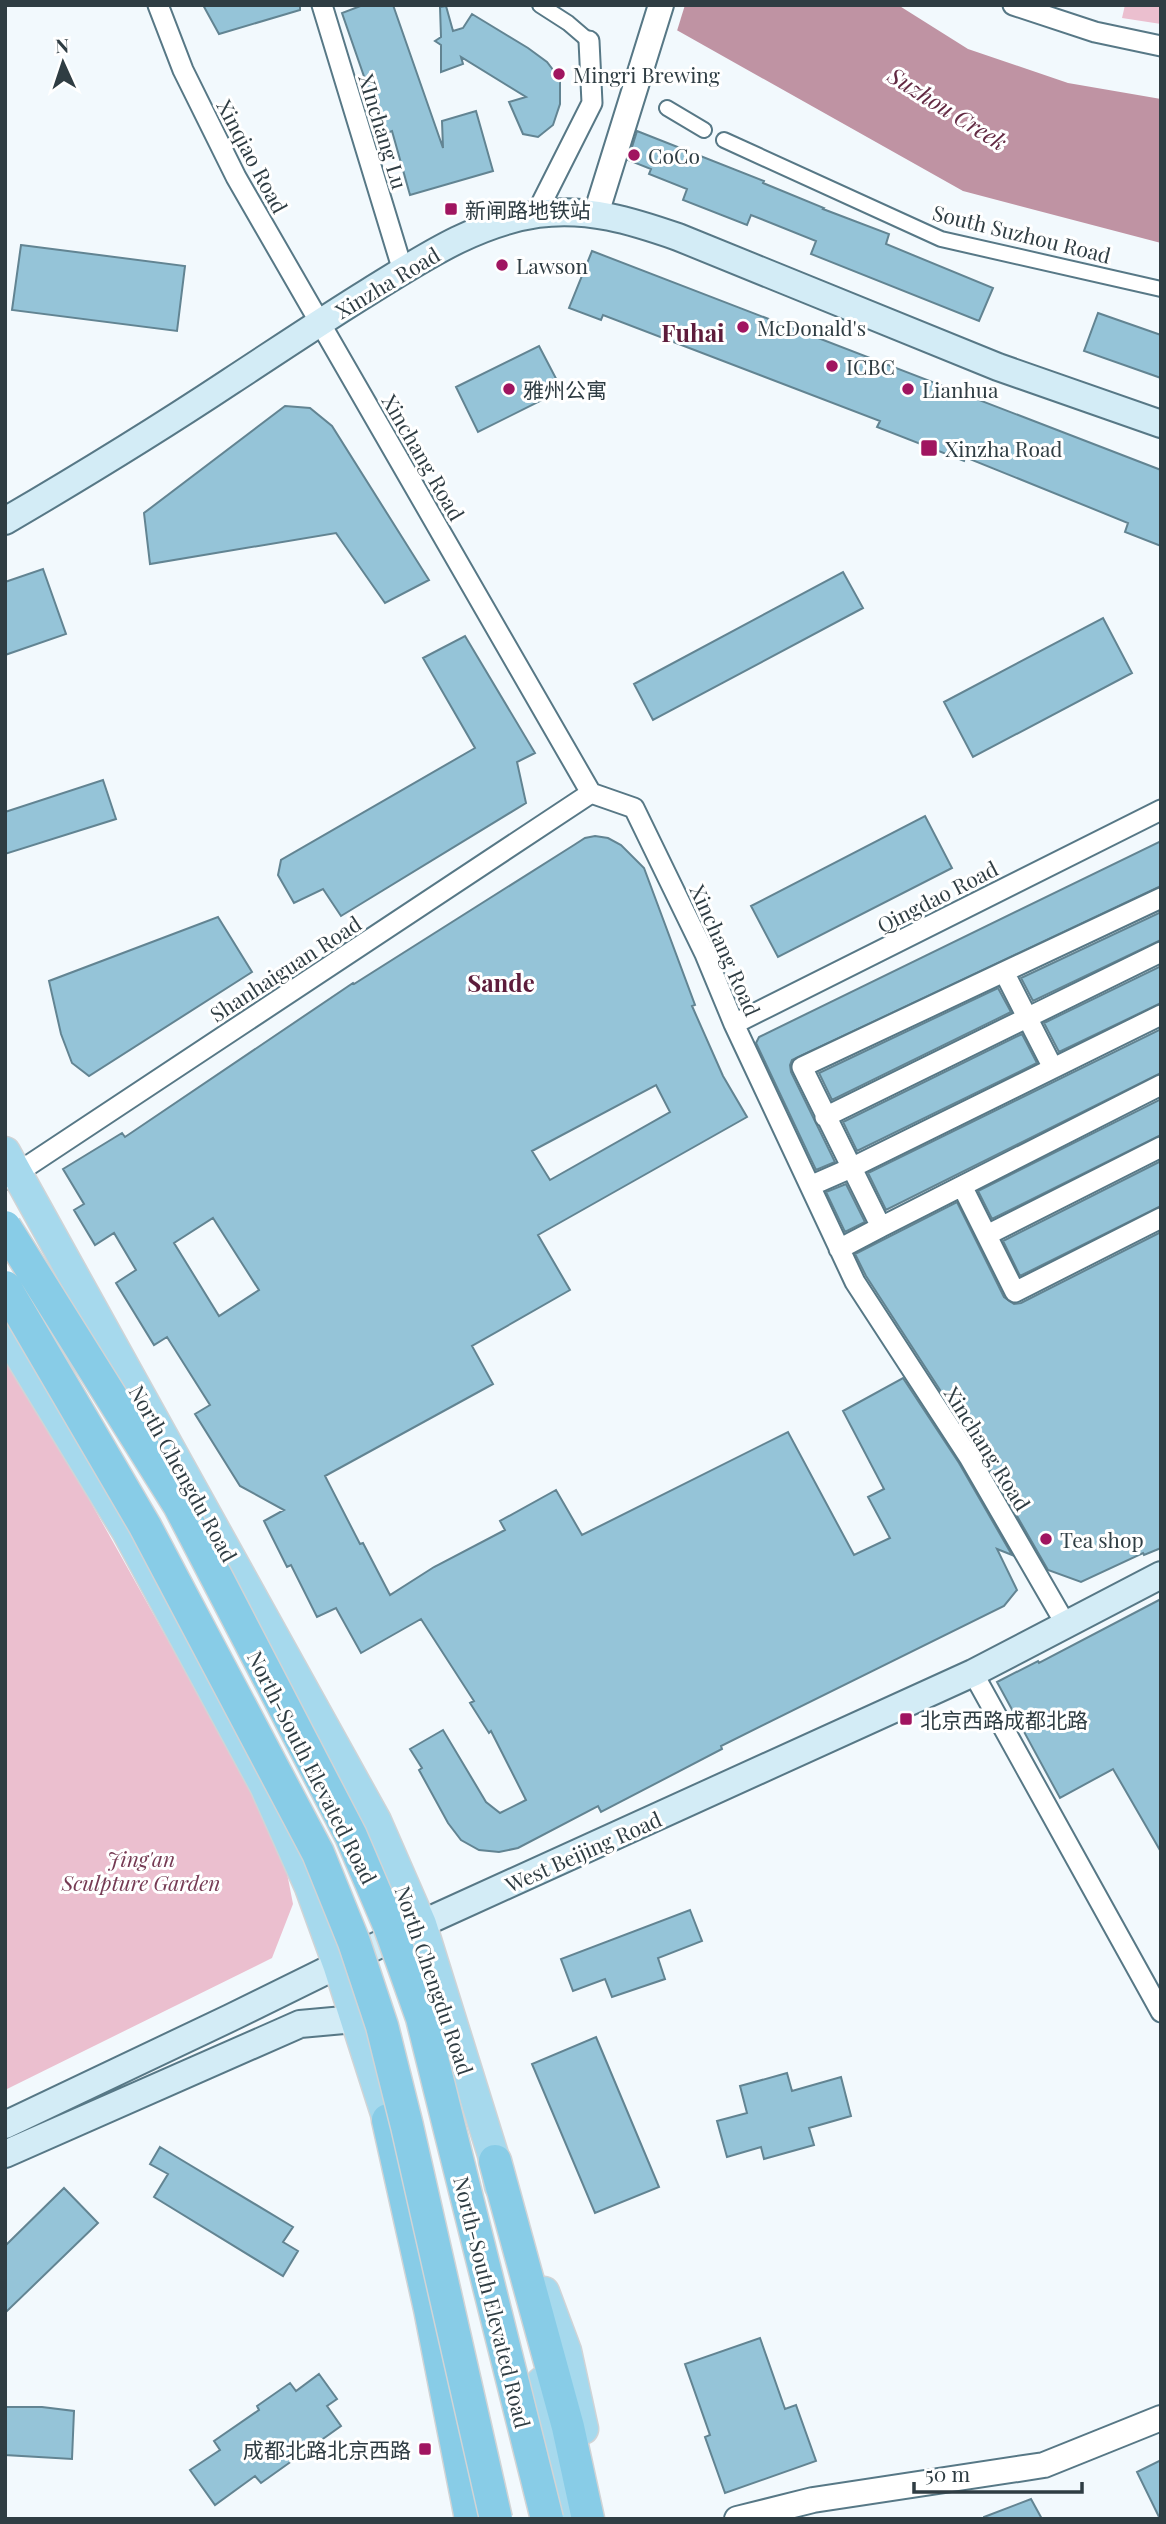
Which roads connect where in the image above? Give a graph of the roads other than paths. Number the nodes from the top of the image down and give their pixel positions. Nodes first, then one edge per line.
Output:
1 (158, 5) edge
2 (321, 5) edge
3 (540, 5) edge
4 (661, 5) edge
5 (1013, 5) edge
6 (589, 41) joint
7 (1161, 46) edge
8 (667, 108) dead end
9 (704, 130) dead end
10 (724, 139) dead end
11 (536, 214) junction
12 (596, 214) junction
13 (403, 271) junction
14 (1161, 289) edge
15 (321, 322) junction
16 (1161, 424) edge
17 (5, 521) edge
18 (591, 793) junction
19 (1161, 810) edge
20 (1161, 898) edge
21 (1161, 952) edge
22 (1004, 972) junction
23 (1161, 1014) edge
24 (1028, 1018) junction
25 (734, 1024) junction
26 (1053, 1068) junction
27 (1161, 1085) edge
28 (825, 1117) junction
29 (1161, 1147) edge
30 (851, 1168) junction
31 (9, 1169) edge
32 (810, 1186) junction
33 (962, 1186) junction
34 (1161, 1219) edge
35 (5, 1227) edge
36 (881, 1227) junction
37 (987, 1235) junction
38 (839, 1250) junction
39 (5, 1287) edge
40 (5, 1331) edge
41 (1161, 1575) edge
42 (1065, 1623) junction
43 (973, 1673) junction
44 (421, 1924) junction
45 (338, 1964) junction
46 (1161, 2012) edge
47 (355, 2019) junction
48 (388, 2120) junction
49 (5, 2125) edge
50 (5, 2154) edge
51 (495, 2161) junction
52 (1161, 2418) edge
53 (459, 2519) edge
54 (471, 2519) edge
55 (486, 2519) edge
56 (496, 2519) edge
57 (547, 2519) edge
58 (571, 2519) edge
59 (588, 2519) edge
60 (602, 2519) edge
61 (737, 2519) edge

1 - 15 street, Xinqiao Road
2 - 13 street, XInchang Lu
3 - 6 street
4 - 12 street
5 - 7 street
6 - 11 street
8 - 9 street
10 - 14 street, South Suzhou Road
11 - 12 main road, Xinzha Road
11 - 13 main road, Xinzha Road
12 - 16 main road, Xinzha Road
13 - 15 main road, Xinzha Road
15 - 17 main road, Xinzha Road
15 - 18 street, Xinchang Road
18 - 25 street, Xinchang Road
18 - 31 street, Shanhaiguan Road
19 - 25 street, Qingdao Road
20 - 22 street
21 - 24 street
22 - 24 street
22 - 28 street
23 - 26 street
24 - 26 street
24 - 28 street
25 - 32 street, Xinchang Road
26 - 30 street
27 - 33 street
28 - 30 street
29 - 37 street
30 - 32 street
30 - 36 street
31 - 44 main road, North Chengdu Road
32 - 38 street, Xinchang Road
33 - 36 street
33 - 37 street
34 - 37 street
35 - 57 highway, North-South Elevated Road, bridge
36 - 38 street
38 - 42 street, Xinchang Road
39 - 56 highway, North-South Elevated Road, bridge
40 - 45 main road
41 - 42 main road, West Beijing Road
42 - 43 main road, West Beijing Road
43 - 44 main road, West Beijing Road
43 - 46 street
44 - 45 main road, West Beijing Road
44 - 51 main road, North Chengdu Road
45 - 47 main road
45 - 49 main road, West Beijing Road
47 - 48 main road
47 - 50 main road
48 - 53 main road
48 - 54 highway
48 - 55 main road
51 - 58 main road, North Chengdu Road
51 - 59 highway
51 - 60 main road
52 - 61 street

